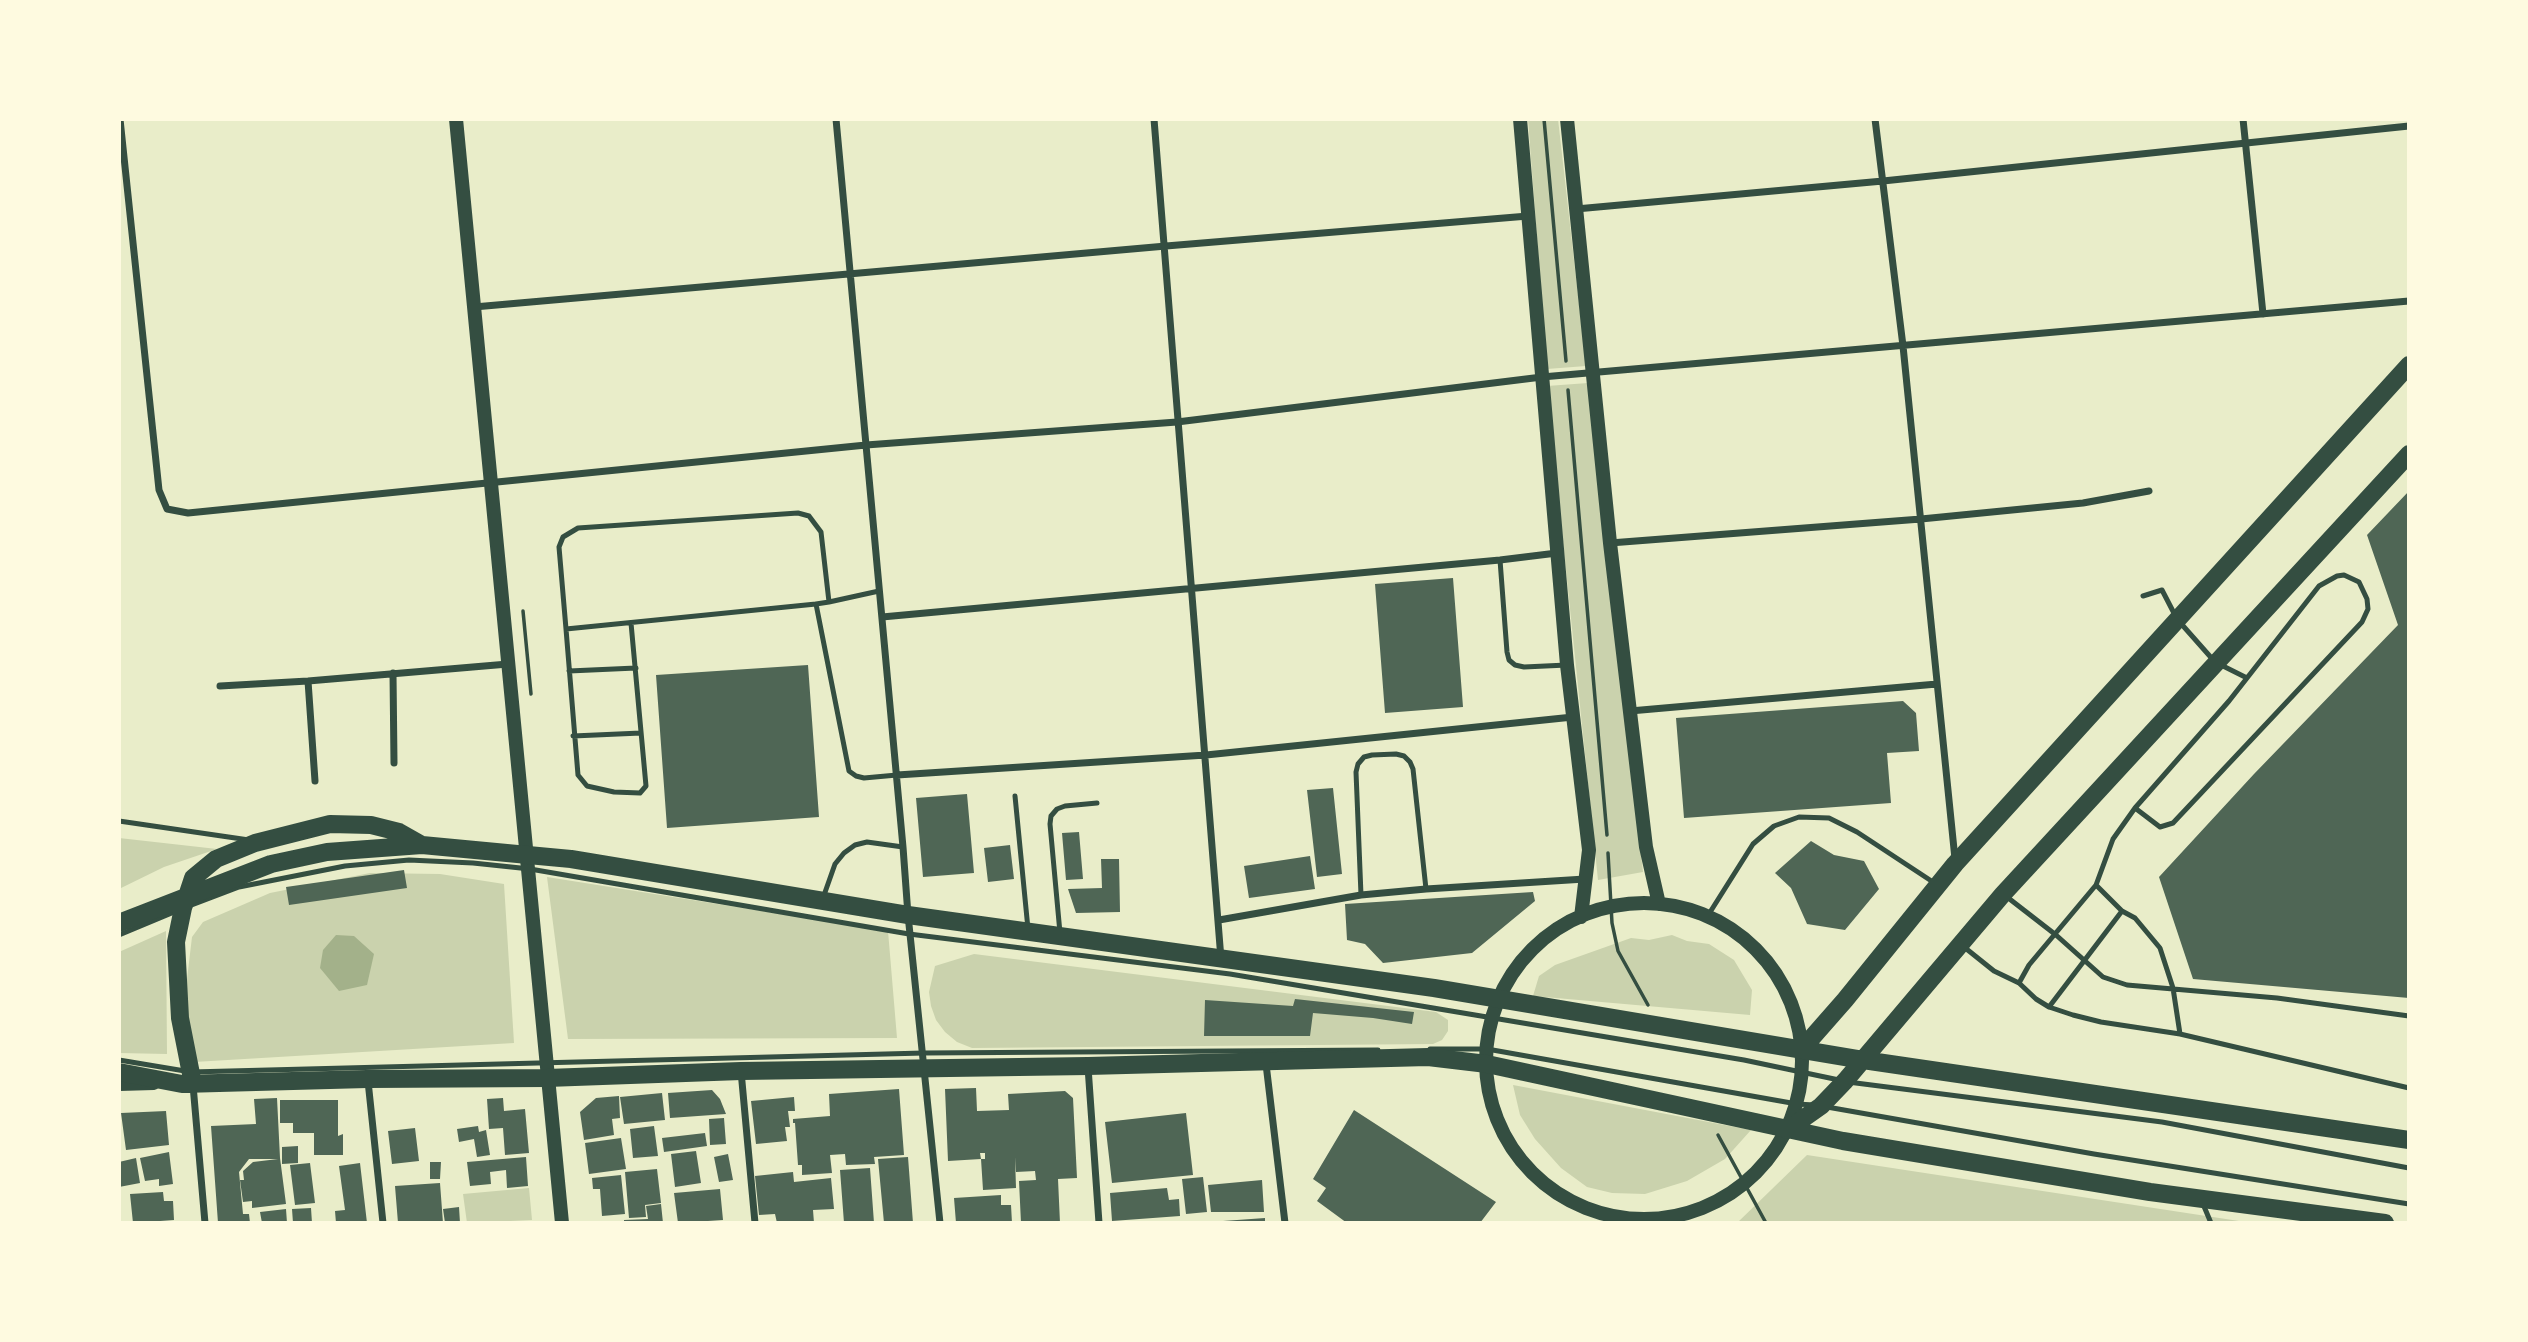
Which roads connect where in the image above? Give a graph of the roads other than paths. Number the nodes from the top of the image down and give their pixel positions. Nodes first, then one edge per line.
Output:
1 (120, 119) edge
2 (456, 119) edge
3 (836, 119) edge
4 (1154, 119) edge
5 (1520, 119) edge
6 (1567, 119) edge
7 (1875, 119) edge
8 (2243, 119) edge
9 (2409, 126) edge
10 (2245, 143) junction
11 (1883, 181) junction
12 (1576, 209) junction
13 (1528, 216) junction
14 (1166, 246) junction
15 (850, 274) junction
16 (2409, 301) edge
17 (474, 307) junction
18 (2263, 314) junction
19 (1903, 346) junction
20 (2409, 365) edge
21 (1592, 373) junction
22 (1542, 377) junction
23 (1177, 422) junction
24 (866, 445) junction
25 (2409, 454) edge
26 (493, 481) junction
27 (2149, 492) dead end
28 (1921, 519) junction
29 (1610, 543) junction
30 (1557, 553) junction
31 (1500, 560) junction
32 (1192, 588) junction
33 (879, 591) junction
34 (2143, 596) dead end
35 (830, 602) junction
36 (816, 604) junction
37 (882, 617) junction
38 (2177, 619) junction
39 (632, 623) junction
40 (566, 629) junction
41 (2215, 662) junction
42 (510, 664) junction
43 (1567, 665) junction
44 (636, 668) junction
45 (569, 671) junction
46 (393, 673) junction
47 (2247, 678) junction
48 (308, 681) junction
49 (1937, 684) junction
50 (220, 686) dead end
51 (1630, 711) junction
52 (1573, 717) junction
53 (641, 733) junction
54 (573, 736) junction
55 (1206, 755) junction
56 (394, 762) dead end
57 (897, 775) junction
58 (315, 781) dead end
59 (1015, 796) dead end
60 (1097, 803) dead end
61 (2135, 808) junction
62 (119, 821) edge
63 (255, 843) junction
64 (422, 845) junction
65 (903, 847) junction
66 (529, 862) junction
67 (1955, 864) junction
68 (1586, 879) junction
69 (1938, 885) junction
70 (2096, 885) junction
71 (1426, 889) junction
72 (2003, 894) junction
73 (1361, 895) junction
74 (822, 901) junction
75 (185, 903) junction
76 (1659, 904) junction
77 (2122, 911) junction
78 (908, 915) junction
79 (1581, 917) junction
80 (1707, 917) junction
81 (1219, 920) junction
82 (119, 923) edge
83 (1028, 932) junction
84 (909, 934) junction
85 (119, 935) edge
86 (2056, 935) junction
87 (1060, 936) junction
88 (1961, 944) junction
89 (1221, 959) junction
90 (2084, 960) junction
91 (2020, 983) junction
92 (2173, 988) junction
93 (2049, 1007) junction
94 (1495, 1009) junction
95 (2409, 1016) edge
96 (2180, 1034) junction
97 (1391, 1049) dead end
98 (1418, 1049) dead end
99 (1802, 1049) junction
100 (1487, 1057) junction
101 (119, 1060) edge
102 (1863, 1060) junction
103 (924, 1061) junction
104 (1266, 1062) junction
105 (1088, 1066) junction
106 (547, 1071) junction
107 (741, 1071) junction
108 (119, 1072) edge
109 (1802, 1072) junction
110 (368, 1079) junction
111 (189, 1080) junction
112 (1845, 1081) junction
113 (119, 1085) edge
114 (2409, 1088) edge
115 (1797, 1104) junction
116 (1821, 1106) junction
117 (1787, 1130) junction
118 (2409, 1140) edge
119 (2409, 1168) edge
120 (2201, 1199) junction
121 (2409, 1204) edge
122 (1693, 1218) edge
123 (1612, 1220) edge
124 (205, 1223) edge
125 (383, 1223) edge
126 (562, 1223) edge
127 (755, 1223) edge
128 (940, 1223) edge
129 (1100, 1223) edge
130 (1285, 1223) edge
131 (2211, 1223) edge
132 (2385, 1223) edge

1 - 26 street
2 - 17 main road
3 - 15 street
4 - 14 street
5 - 13 main road
6 - 12 main road
7 - 11 street
8 - 10 street
9 - 10 street
10 - 11 street
10 - 18 street
11 - 12 street
11 - 19 street
12 - 21 main road
13 - 14 street
13 - 22 main road
14 - 15 street
14 - 23 street
15 - 17 street
15 - 24 street
16 - 18 street
17 - 26 main road
18 - 19 street
19 - 21 street
19 - 28 street
20 - 38 main road
21 - 22 street
21 - 29 main road
22 - 23 street
22 - 30 main road
23 - 24 street
23 - 32 street
24 - 26 street
24 - 33 street
25 - 41 main road
26 - 42 main road
27 - 28 street
28 - 29 street
28 - 49 street
29 - 51 main road
30 - 31 street
30 - 43 main road
31 - 32 street
31 - 43 lane
32 - 37 street
32 - 55 street
33 - 35 lane
33 - 37 street
34 - 38 lane
35 - 36 lane
35 - 40 lane
36 - 39 lane
36 - 57 lane
37 - 57 street
38 - 41 lane
38 - 67 main road
39 - 40 lane
39 - 44 lane
40 - 45 lane
41 - 47 lane
41 - 72 main road
42 - 46 street
42 - 66 main road
43 - 52 main road
44 - 45 lane
44 - 53 lane
45 - 54 lane
46 - 48 street
46 - 56 street
47 - 61 lane
47 - 61 lane
48 - 50 street
48 - 58 street
49 - 51 street
49 - 67 street
51 - 76 main road
52 - 55 street
52 - 68 main road
53 - 54 lane
53 - 54 lane
55 - 57 street
55 - 81 street
57 - 65 street
59 - 83 lane
60 - 87 lane
61 - 70 lane
62 - 63 lane
63 - 64 main road
63 - 75 main road
64 - 66 main road
64 - 75 main road
65 - 74 lane
65 - 78 street
66 - 74 main road
66 - 75 lane
66 - 84 lane
66 - 106 main road
67 - 69 main road
68 - 71 street
68 - 79 main road
69 - 80 lane
69 - 99 main road
70 - 77 lane
70 - 86 lane
71 - 73 street
71 - 73 lane
72 - 86 lane
72 - 88 main road
73 - 81 street
74 - 78 main road
75 - 82 main road
75 - 85 lane
75 - 111 main road
76 - 79 main road
76 - 80 main road
77 - 90 lane
77 - 92 lane
78 - 83 main road
78 - 84 street
79 - 94 main road
80 - 99 main road
81 - 89 street
83 - 87 main road
84 - 94 lane
84 - 103 street
86 - 90 lane
86 - 91 lane
87 - 89 main road
88 - 91 lane
88 - 102 main road
89 - 94 main road
90 - 92 lane
90 - 93 lane
91 - 93 lane
92 - 95 lane
92 - 96 lane
93 - 96 lane
94 - 99 main road
94 - 100 main road
94 - 109 lane
96 - 114 lane
97 - 103 lane
98 - 100 lane
99 - 102 main road
99 - 109 main road
100 - 104 main road
100 - 115 lane
100 - 117 main road
100 - 123 main road
101 - 111 lane
102 - 112 main road
102 - 118 main road
103 - 105 main road
103 - 106 lane
103 - 107 main road
103 - 128 street
104 - 105 main road
104 - 130 street
105 - 129 street
106 - 107 main road
106 - 110 main road
106 - 111 lane
106 - 126 main road
107 - 127 street
108 - 111 main road
109 - 112 lane
109 - 115 main road
110 - 111 main road
110 - 125 street
111 - 113 street
111 - 124 street
112 - 116 main road
112 - 119 lane
115 - 116 lane
115 - 117 main road
116 - 117 main road
116 - 121 lane
117 - 120 main road
117 - 122 main road
120 - 131 lane
120 - 132 main road
122 - 123 main road

